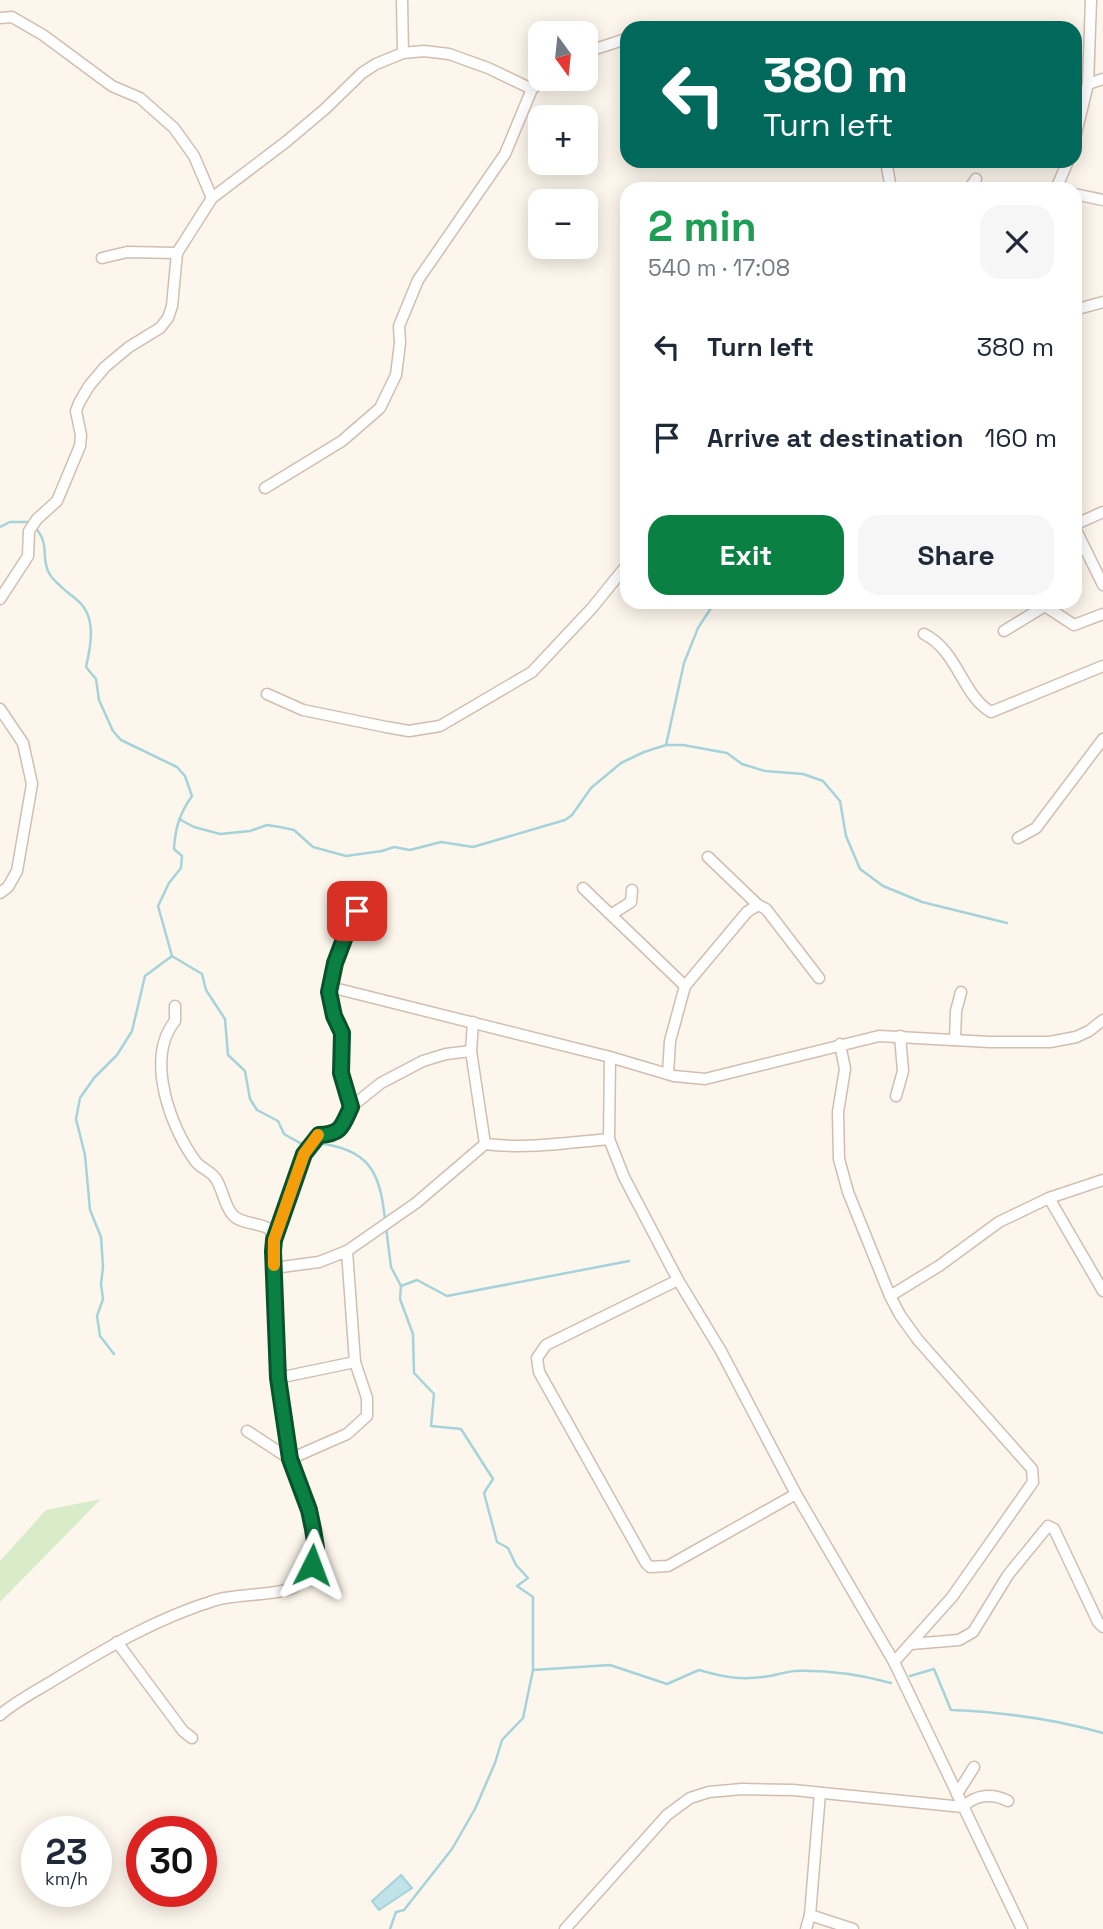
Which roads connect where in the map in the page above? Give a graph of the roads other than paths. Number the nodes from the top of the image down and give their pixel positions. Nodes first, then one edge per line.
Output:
1 (402, 0) edge
2 (1091, 0) edge
3 (0, 18) edge
4 (620, 41) edge
5 (598, 48) edge
6 (403, 53) junction
7 (1103, 79) edge
8 (1088, 84) junction
9 (528, 88) edge
10 (530, 91) edge
11 (1082, 109) edge
12 (976, 179) dead end
13 (974, 182) edge
14 (1082, 196) edge
15 (212, 198) junction
16 (1103, 200) edge
17 (177, 253) junction
18 (102, 258) dead end
19 (1103, 302) edge
20 (1082, 308) edge
21 (265, 488) dead end
22 (1103, 512) edge
23 (1082, 522) edge
24 (1082, 542) edge
25 (620, 573) edge
26 (1103, 585) edge
27 (0, 599) edge
28 (1040, 609) edge
29 (1050, 609) edge
30 (1103, 614) edge
31 (1004, 631) dead end
32 (924, 634) dead end
33 (1103, 666) edge
34 (267, 694) dead end
35 (0, 709) edge
36 (1103, 739) edge
37 (1018, 838) dead end
38 (708, 857) dead end
39 (583, 888) dead end
40 (632, 890) dead end
41 (0, 893) edge
42 (758, 905) junction
43 (357, 911) dead end
44 (612, 915) junction
45 (819, 978) dead end
46 (685, 986) junction
47 (330, 987) junction
48 (961, 992) dead end
49 (175, 1006) dead end
50 (1103, 1020) edge
51 (473, 1022) junction
52 (900, 1036) junction
53 (955, 1040) junction
54 (841, 1044) junction
55 (471, 1051) junction
56 (610, 1057) junction
57 (668, 1074) junction
58 (896, 1096) dead end
59 (351, 1107) junction
60 (610, 1139) junction
61 (485, 1144) junction
62 (1103, 1180) edge
63 (1049, 1198) junction
64 (274, 1240) junction
65 (347, 1251) junction
66 (274, 1268) junction
67 (678, 1280) junction
68 (1103, 1292) edge
69 (890, 1296) junction
70 (355, 1362) junction
71 (278, 1378) junction
72 (247, 1431) dead end
73 (290, 1459) junction
74 (796, 1494) junction
75 (1103, 1627) edge
76 (117, 1642) junction
77 (911, 1644) junction
78 (894, 1662) junction
79 (0, 1714) edge
80 (192, 1738) dead end
81 (974, 1767) dead end
82 (820, 1793) junction
83 (957, 1794) junction
84 (1008, 1801) dead end
85 (963, 1807) junction
86 (810, 1914) junction
87 (565, 1929) edge
88 (806, 1929) edge
89 (853, 1929) edge
90 (1022, 1929) edge

1 - 6 street
2 - 8 street
3 - 15 street
4 - 5 street
6 - 9 street
6 - 15 street
7 - 8 street
8 - 11 street
10 - 21 street
12 - 13 street
14 - 16 street
15 - 17 street
17 - 18 street
17 - 27 street
19 - 20 street
22 - 23 street
24 - 26 street
25 - 34 street
28 - 31 street
29 - 30 street
32 - 33 street
35 - 41 street
36 - 37 street
38 - 42 street
39 - 44 street
40 - 44 street
42 - 45 street
42 - 46 street
43 - 47 street
44 - 46 street
46 - 57 street
47 - 51 street
47 - 59 street
48 - 53 street
49 - 64 street
50 - 53 street
51 - 55 street
51 - 56 street
52 - 53 street
52 - 54 street
52 - 58 street
54 - 57 street
54 - 69 street
55 - 59 street
55 - 61 street
56 - 57 street
56 - 60 street
59 - 64 street
60 - 61 street
60 - 67 street
61 - 65 street
62 - 63 street
63 - 68 street
63 - 69 street
64 - 66 street
65 - 66 street
65 - 70 street
66 - 71 street
67 - 74 street
67 - 74 street
69 - 77 street
70 - 71 street
70 - 73 street
71 - 73 street
72 - 73 street
73 - 76 street
74 - 78 street
75 - 77 street
76 - 79 street
76 - 80 street
77 - 78 street
78 - 83 street
81 - 83 street
82 - 85 street
82 - 86 street
82 - 87 street
83 - 85 street
84 - 85 street
85 - 90 street
86 - 88 street
86 - 89 street

